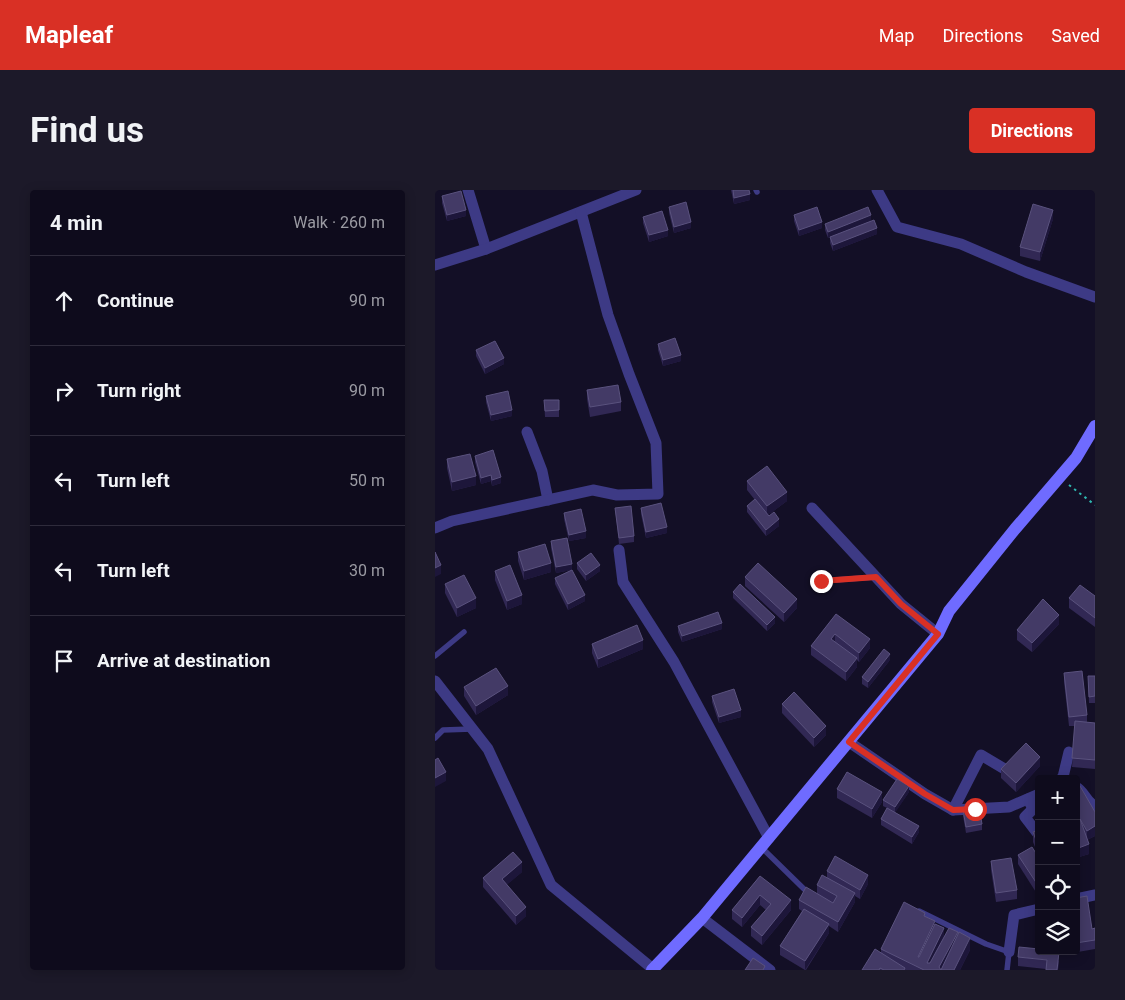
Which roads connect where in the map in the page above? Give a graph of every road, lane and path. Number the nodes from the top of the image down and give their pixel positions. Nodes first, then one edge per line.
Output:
1 (468, 190) edge
2 (636, 190) edge
3 (877, 190) edge
4 (581, 212) junction
5 (486, 249) junction
6 (435, 265) edge
7 (1095, 297) edge
8 (1095, 426) edge
9 (527, 432) dead end
10 (1060, 477) junction
11 (548, 500) junction
12 (1095, 505) edge
13 (812, 508) dead end
14 (435, 528) edge
15 (619, 550) dead end
16 (876, 577) junction
17 (821, 581) dead end
18 (464, 632) dead end
19 (938, 634) junction
20 (435, 656) edge
21 (435, 680) edge
22 (472, 729) junction
23 (435, 738) edge
24 (849, 742) junction
25 (1069, 752) dead end
26 (1009, 771) edge
27 (1064, 775) edge
28 (1080, 789) edge
29 (1035, 796) edge
30 (1027, 799) junction
31 (1095, 806) edge
32 (953, 810) junction
33 (1035, 830) edge
34 (765, 842) junction
35 (804, 889) edge
36 (1095, 895) edge
37 (1080, 898) edge
38 (915, 909) edge
39 (1035, 910) edge
40 (702, 918) junction
41 (1009, 952) junction
42 (653, 969) edge
43 (770, 970) edge
44 (1007, 970) edge

1 - 5 street
2 - 4 street
3 - 7 street
4 - 5 street
4 - 11 street
5 - 6 street
8 - 10 street
9 - 11 street
10 - 12 path
10 - 19 street
11 - 14 street
13 - 16 street
15 - 34 street
16 - 17 lane
16 - 19 street
18 - 20 lane
19 - 24 street
21 - 22 street
22 - 23 lane
22 - 42 street
24 - 32 street
24 - 34 street
25 - 27 street
26 - 32 street
28 - 31 street
29 - 30 street
30 - 32 street
30 - 33 street
34 - 35 lane
34 - 40 street
36 - 37 street
38 - 41 lane
39 - 41 street
40 - 42 street
40 - 43 street
41 - 44 lane

